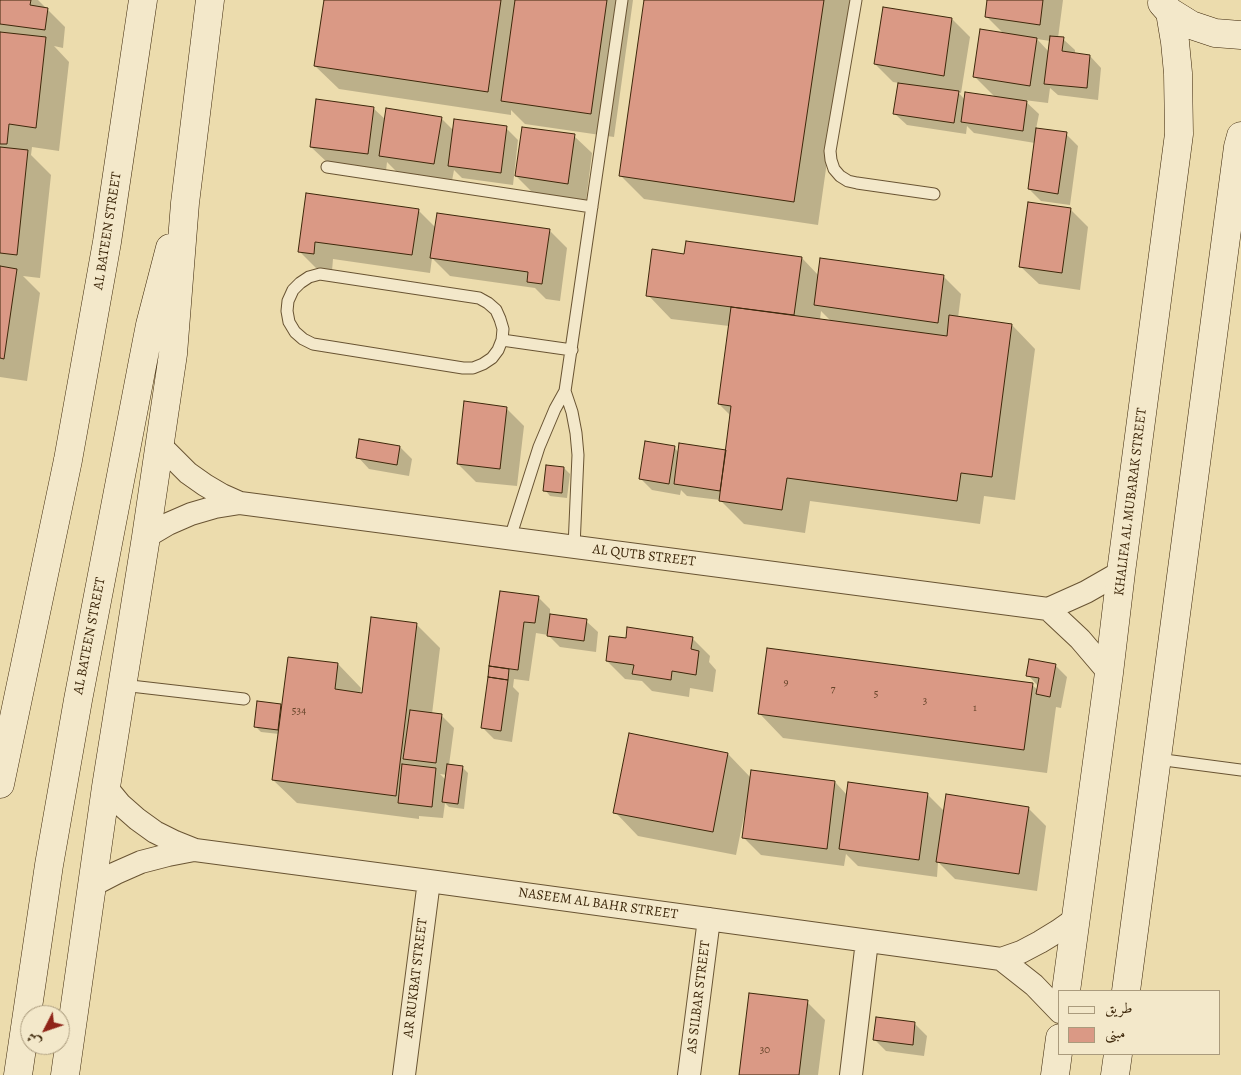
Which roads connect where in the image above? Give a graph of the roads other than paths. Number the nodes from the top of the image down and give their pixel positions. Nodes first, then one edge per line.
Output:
1 (210, 0) edge
2 (622, 0) edge
3 (856, 0) edge
4 (139, 4) edge
5 (1164, 6) edge
6 (1241, 35) edge
7 (1241, 136) edge
8 (327, 167) dead end
9 (934, 194) dead end
10 (185, 203) junction
11 (592, 208) junction
12 (502, 340) junction
13 (572, 350) junction
14 (565, 391) junction
15 (160, 445) junction
16 (240, 503) junction
17 (146, 537) junction
18 (510, 538) junction
19 (574, 547) junction
20 (1121, 572) junction
21 (1048, 609) junction
22 (1109, 673) junction
23 (122, 685) junction
24 (244, 699) dead end
25 (3, 752) edge
26 (1157, 759) junction
27 (1241, 770) edge
28 (0, 784) edge
29 (106, 787) junction
30 (195, 850) junction
31 (428, 882) junction
32 (91, 886) junction
33 (709, 919) junction
34 (1075, 919) junction
35 (866, 941) junction
36 (1001, 959) junction
37 (1066, 990) edge
38 (1126, 990) edge
39 (1058, 1010) edge
40 (1058, 1053) edge
41 (1118, 1055) edge
42 (18, 1075) edge
43 (65, 1075) edge
44 (404, 1075) edge
45 (689, 1075) edge
46 (851, 1075) edge
47 (1055, 1075) edge
48 (1115, 1075) edge

1 - 10 main road, AL BATEEN STREET
2 - 11 lane
3 - 9 lane
4 - 25 main road, AL BATEEN STREET
5 - 6 main road
5 - 20 main road, KHALIFA AL MUBARAK STREET
7 - 26 main road
8 - 11 lane
10 - 15 main road, AL BATEEN STREET
10 - 42 main road, AL BATEEN STREET
11 - 13 lane
12 - 12 lane
12 - 13 lane
13 - 14 lane
14 - 18 lane
14 - 19 lane
15 - 16 street, AL QUTB STREET
15 - 17 main road, AL BATEEN STREET
16 - 17 street, AL QUTB STREET
16 - 18 street, AL QUTB STREET
17 - 23 main road, AL BATEEN STREET
18 - 19 street, AL QUTB STREET
19 - 21 street, AL QUTB STREET
20 - 21 street
20 - 22 main road, KHALIFA AL MUBARAK STREET
21 - 22 street
22 - 34 main road, KHALIFA AL MUBARAK STREET
23 - 24 lane
23 - 29 main road, AL BATEEN STREET
25 - 28 main road, AL BATEEN STREET
26 - 27 lane
26 - 38 main road
29 - 30 street, NASEEM AL BAHR STREET
29 - 32 main road, AL BATEEN STREET
30 - 31 street, NASEEM AL BAHR STREET
30 - 32 street, NASEEM AL BAHR STREET
31 - 33 street, NASEEM AL BAHR STREET
31 - 44 street, AR RUKBAT STREET
32 - 43 main road, AL BATEEN STREET
33 - 35 street, NASEEM AL BAHR STREET
33 - 45 street, AS SILBAR STREET
34 - 36 street, NASEEM AL BAHR STREET
34 - 37 main road, KHALIFA AL MUBARAK STREET
35 - 36 street, NASEEM AL BAHR STREET
35 - 46 street
36 - 39 street
40 - 47 main road
41 - 48 main road

